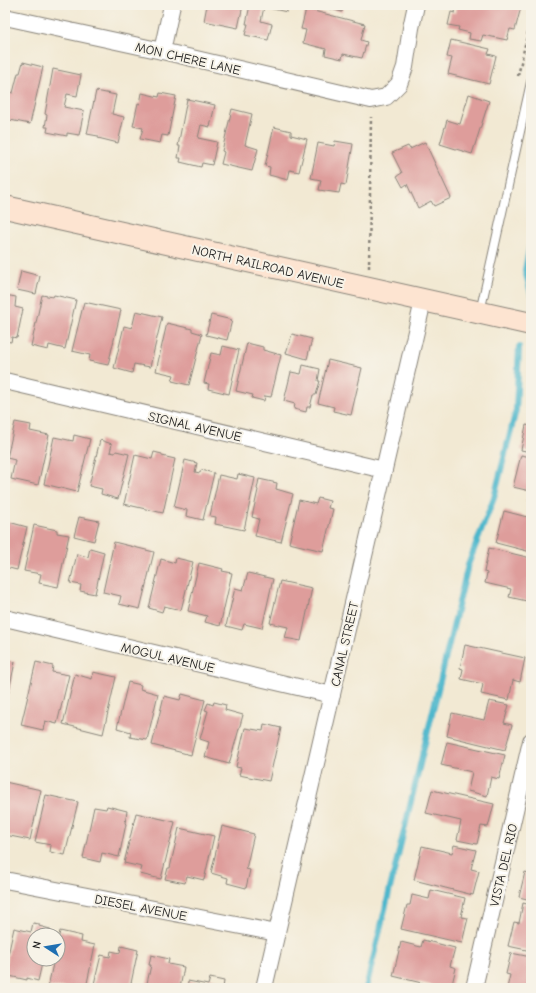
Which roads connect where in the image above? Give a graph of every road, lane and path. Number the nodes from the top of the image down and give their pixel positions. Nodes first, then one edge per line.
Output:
1 (172, 5) edge
2 (416, 5) edge
3 (5, 18) edge
4 (162, 51) junction
5 (531, 82) edge
6 (371, 100) junction
7 (5, 208) edge
8 (369, 288) junction
9 (423, 301) junction
10 (479, 313) junction
11 (531, 324) edge
12 (5, 382) edge
13 (384, 470) junction
14 (5, 618) edge
15 (332, 695) junction
16 (531, 741) edge
17 (5, 880) edge
18 (277, 933) junction
19 (264, 988) edge
20 (474, 988) edge

1 - 4 street
2 - 6 street
3 - 4 street, MON CHERE LANE
4 - 6 street, MON CHERE LANE
5 - 10 lane
6 - 8 path
7 - 8 street, NORTH RAILROAD AVENUE
8 - 9 street, NORTH RAILROAD AVENUE
9 - 10 street, NORTH RAILROAD AVENUE
9 - 13 street, CANAL STREET
10 - 11 street, NORTH RAILROAD AVENUE
12 - 13 street, SIGNAL AVENUE
13 - 15 street, CANAL STREET
14 - 15 street, MOGUL AVENUE
15 - 18 street, CANAL STREET
16 - 20 street, VISTA DEL RIO
17 - 18 street, DIESEL AVENUE
18 - 19 street, CANAL STREET

